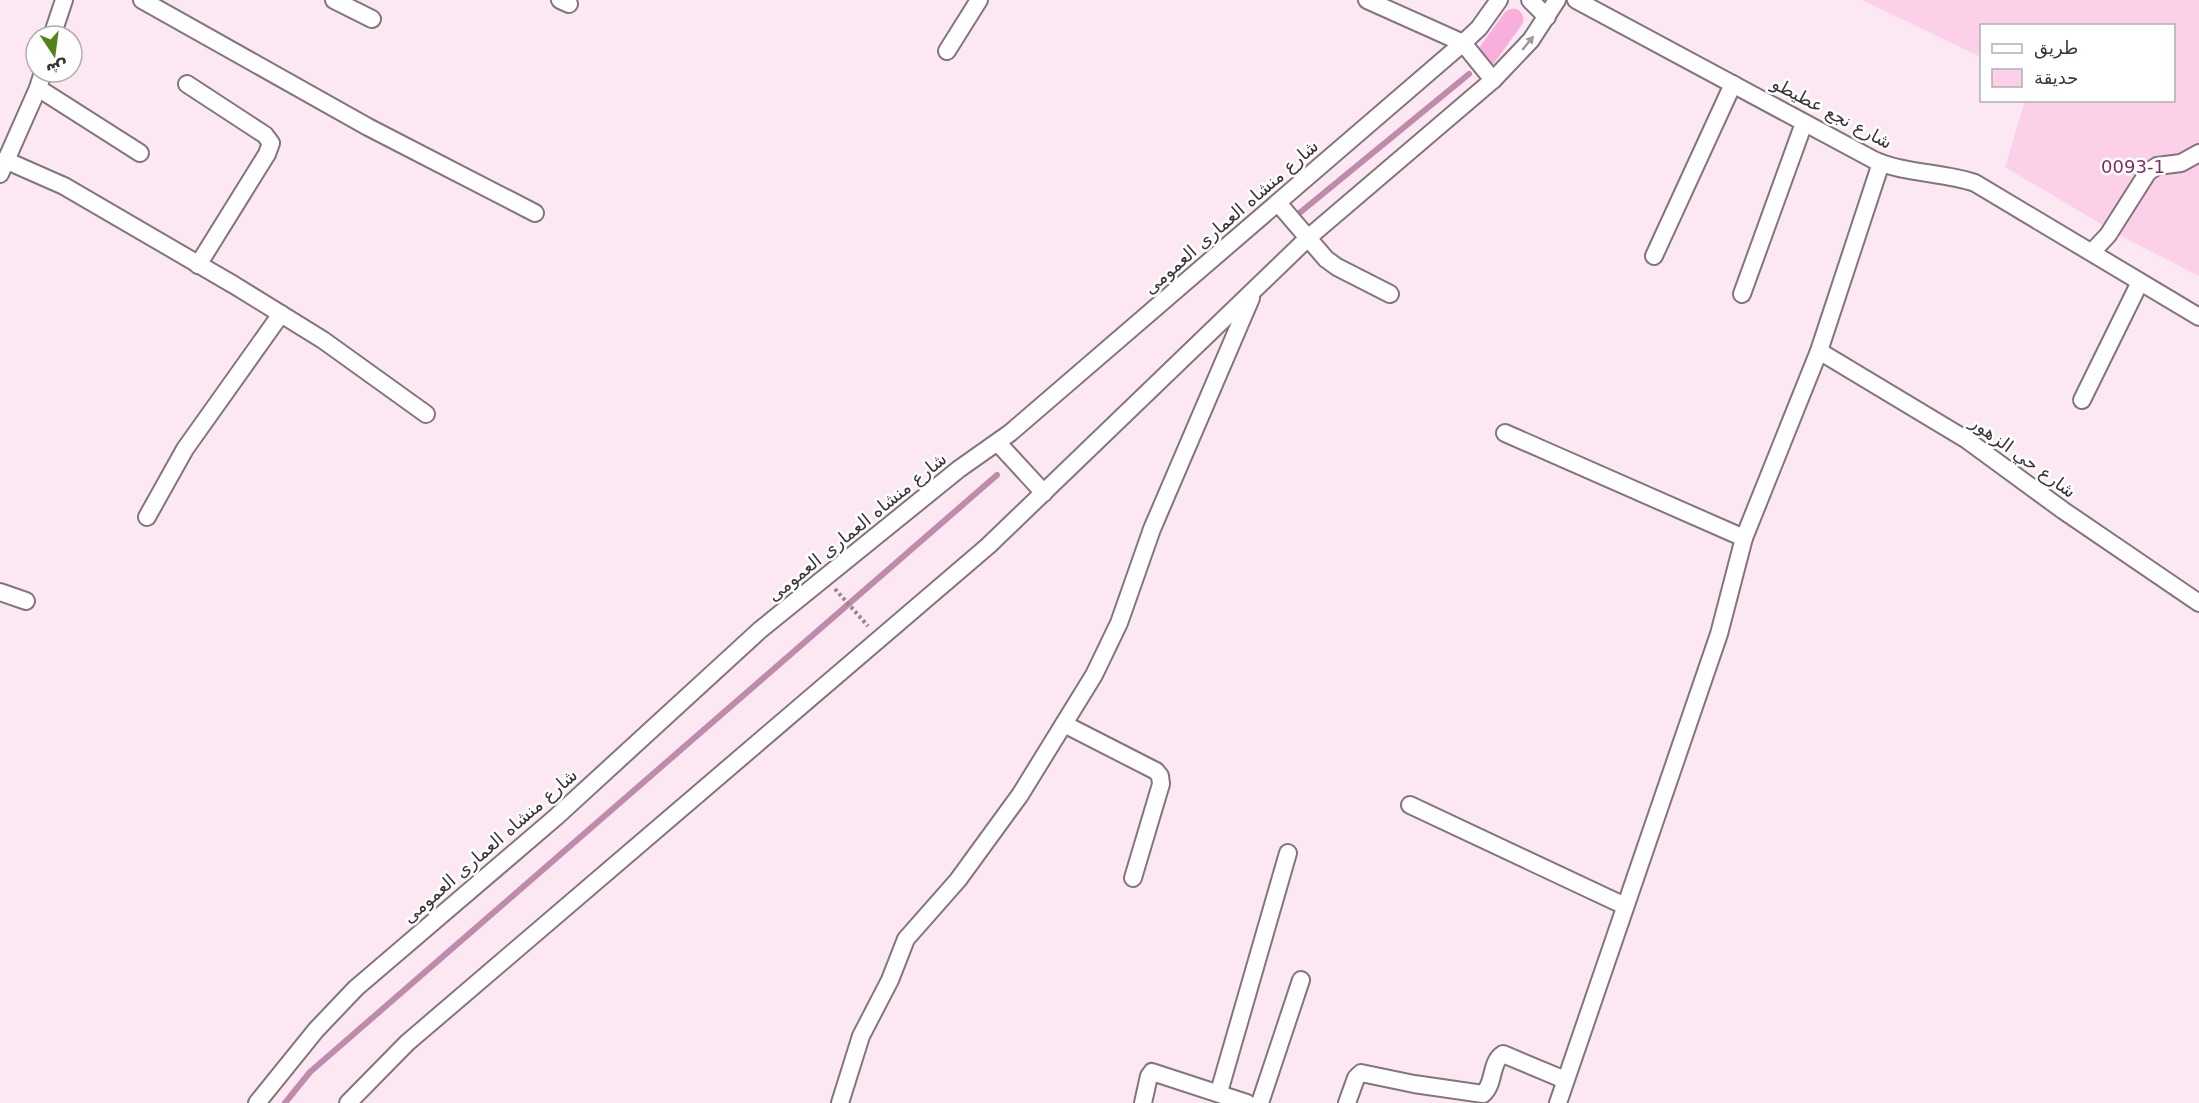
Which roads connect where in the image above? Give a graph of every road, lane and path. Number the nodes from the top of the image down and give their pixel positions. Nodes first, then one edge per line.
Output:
1 (64, 0) edge
2 (142, 0) edge
3 (334, 0) edge
4 (979, 0) edge
5 (1367, 0) edge
6 (1499, 0) edge
7 (1530, 0) edge
8 (1557, 0) edge
9 (1576, 0) edge
10 (1547, 17) junction
11 (372, 19) dead end
12 (56, 24) edge
13 (1463, 43) junction
14 (947, 51) dead end
15 (1492, 80) junction
16 (38, 84) edge
17 (45, 84) edge
18 (187, 84) dead end
19 (1733, 84) junction
20 (1804, 123) junction
21 (140, 153) dead end
22 (2199, 153) edge
23 (1881, 163) junction
24 (3, 167) edge
25 (1278, 203) junction
26 (535, 213) dead end
27 (1309, 237) junction
28 (2092, 252) junction
29 (1654, 256) dead end
30 (198, 265) junction
31 (2140, 282) junction
32 (1255, 289) junction
33 (1390, 294) dead end
34 (1742, 294) dead end
35 (281, 314) junction
36 (2199, 317) edge
37 (1819, 351) junction
38 (2082, 400) dead end
39 (426, 414) dead end
40 (1505, 433) dead end
41 (998, 443) junction
42 (1044, 493) junction
43 (147, 517) dead end
44 (1744, 538) junction
45 (834, 587) dead end
46 (0, 592) edge
47 (26, 601) dead end
48 (2199, 603) edge
49 (865, 623) dead end
50 (1064, 724) junction
51 (1410, 805) dead end
52 (1288, 853) dead end
53 (1133, 878) dead end
54 (1624, 906) junction
55 (1301, 980) dead end
56 (1565, 1080) junction
57 (1219, 1092) junction
58 (257, 1103) edge
59 (348, 1103) edge
60 (840, 1103) edge
61 (1143, 1103) edge
62 (1247, 1103) edge
63 (1260, 1103) edge
64 (1347, 1103) edge
65 (1558, 1103) edge

1 - 12 street
2 - 26 street
3 - 11 street
4 - 14 street
5 - 13 street
6 - 13 street, شارع منشاه العمارى العمومى
7 - 10 street
8 - 10 street
9 - 19 street, شارع نجع عطيطو
15 -> 10 street
13 - 15 street
13 - 25 street, شارع منشاه العمارى العمومى
15 - 27 street
16 - 24 street
17 - 21 street
18 - 30 street
19 - 20 street, شارع نجع عطيطو
19 - 29 street
20 - 23 street, شارع نجع عطيطو
20 - 34 street
22 - 28 street
23 - 28 street, شارع نجع عطيطو
23 - 37 street
24 - 30 street
25 - 27 street
25 - 41 street, شارع منشاه العمارى العمومى
27 - 32 street
27 - 33 street
28 - 31 street, شارع نجع عطيطو
30 - 35 street
31 - 36 street, شارع نجع عطيطو
31 - 38 street
32 - 42 street
32 - 50 street
35 - 39 street
35 - 43 street
37 - 44 street
37 - 48 street, شارع حي الزهور
40 - 44 street
41 - 42 street
41 - 58 street, شارع منشاه العمارى العمومى
42 - 59 street
44 - 54 street
45 - 49 path
46 - 47 street
50 - 53 street
50 - 60 street
51 - 54 street
52 - 57 street
54 - 56 street
55 - 63 street
56 - 64 street
56 - 65 street
57 - 61 street
57 - 62 street

